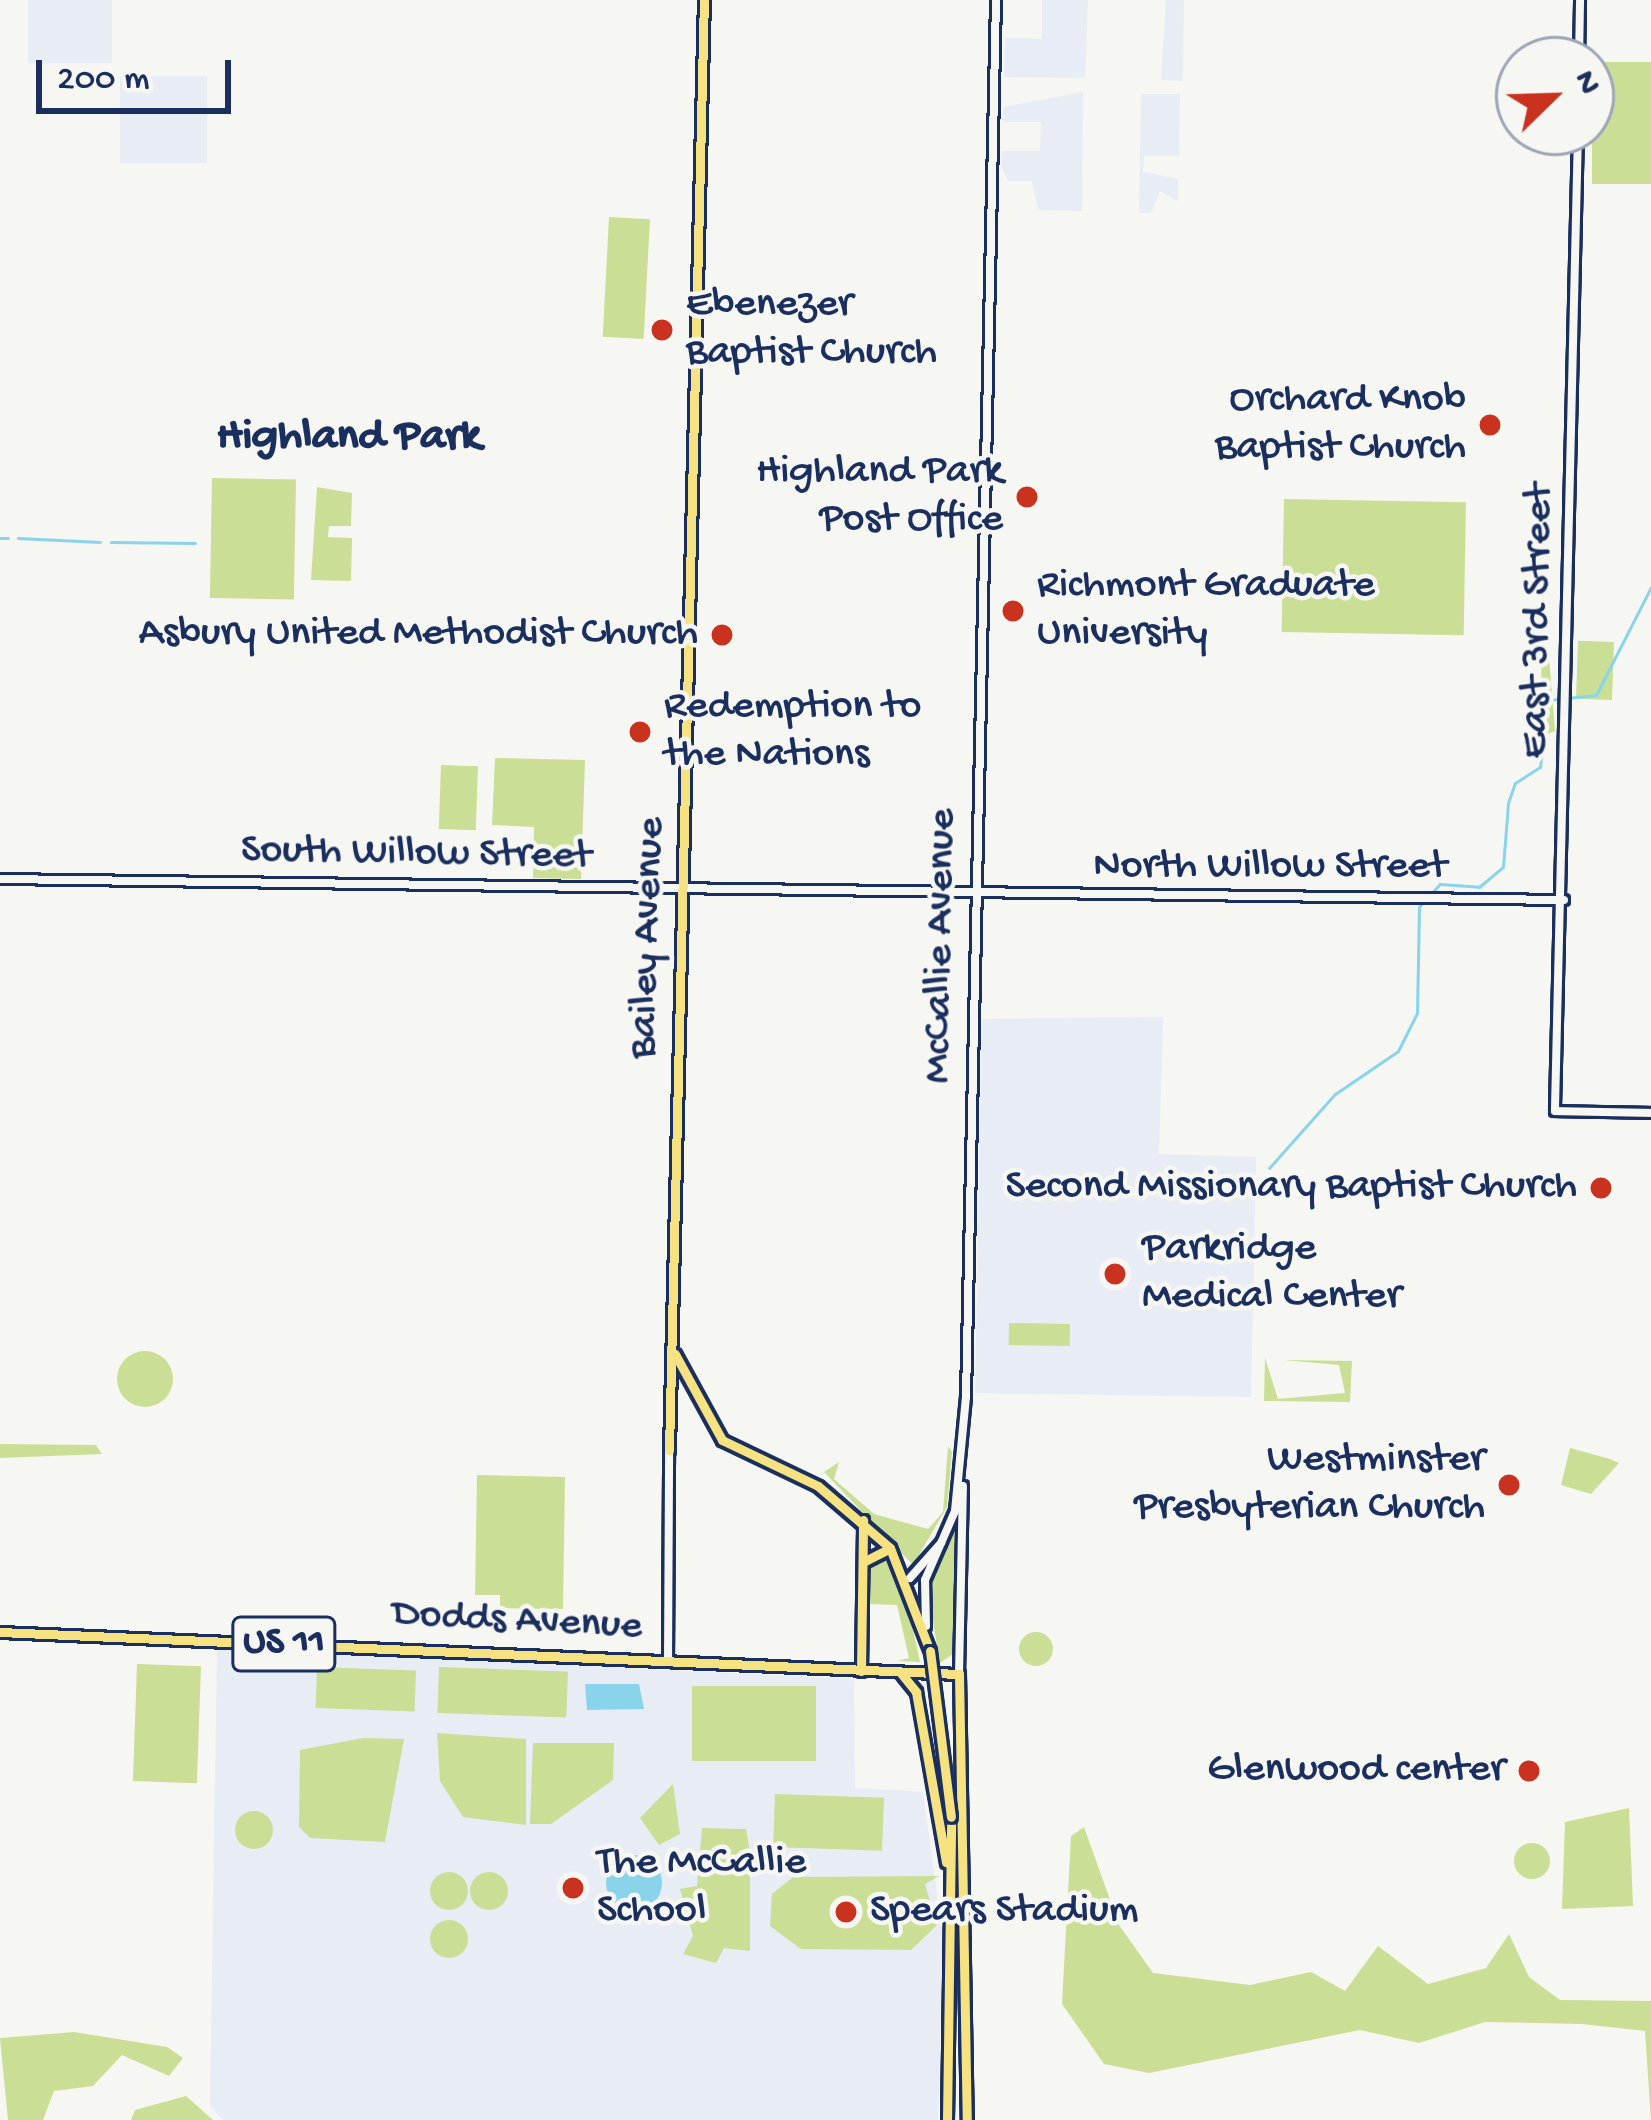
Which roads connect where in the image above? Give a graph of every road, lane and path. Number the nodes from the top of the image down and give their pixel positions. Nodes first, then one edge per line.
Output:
1 (704, 0) edge
2 (996, 0) edge
3 (1580, 0) edge
4 (1579, 36) edge
5 (1578, 156) edge
6 (0, 879) edge
7 (684, 890) junction
8 (976, 897) junction
9 (1564, 900) junction
10 (1651, 1113) edge
11 (674, 1347) junction
12 (669, 1450) joint
13 (961, 1472) junction
14 (863, 1520) junction
15 (948, 1532) junction
16 (890, 1548) junction
17 (863, 1562) junction
18 (910, 1578) junction
19 (926, 1626) junction
20 (0, 1632) edge
21 (668, 1662) junction
22 (860, 1671) junction
23 (900, 1672) junction
24 (959, 1674) junction
25 (950, 1817) junction
26 (965, 1889) junction
27 (951, 1915) junction
28 (950, 2042) junction
29 (970, 2042) junction
30 (946, 2120) edge
31 (967, 2120) edge

1 - 7 main road, Bailey Avenue
2 - 8 main road, McCallie Avenue
3 - 4 main road
5 - 9 main road, East 3rd Street
6 - 7 main road, South Willow Street
7 - 8 main road, South Willow Street
7 - 11 main road, Bailey Avenue
8 - 9 main road, North Willow Street
8 - 13 main road, McCallie Avenue
9 - 10 main road, East 3rd Street
11 - 12 main road, Bailey Avenue
11 - 14 main road
12 - 21 main road, Bailey Avenue
13 - 15 main road, McCallie Avenue
13 - 24 main road
14 - 16 main road
14 - 17 main road
15 - 18 main road, McCallie Avenue
15 - 19 main road, McCallie Avenue
16 - 17 main road
16 - 18 main road
17 - 22 main road
18 - 19 main road
19 - 25 main road, bridge
20 - 21 main road, Dodds Avenue / US 11
21 - 22 main road, Dodds Avenue / US 11
22 - 23 main road, Dodds Avenue / US 11
23 - 24 main road, Dodds Avenue / US 11
23 - 27 main road
24 - 26 main road
25 - 26 main road
25 - 27 main road
26 - 29 main road
27 - 28 main road
28 - 29 main road
28 - 30 main road
29 - 31 main road

